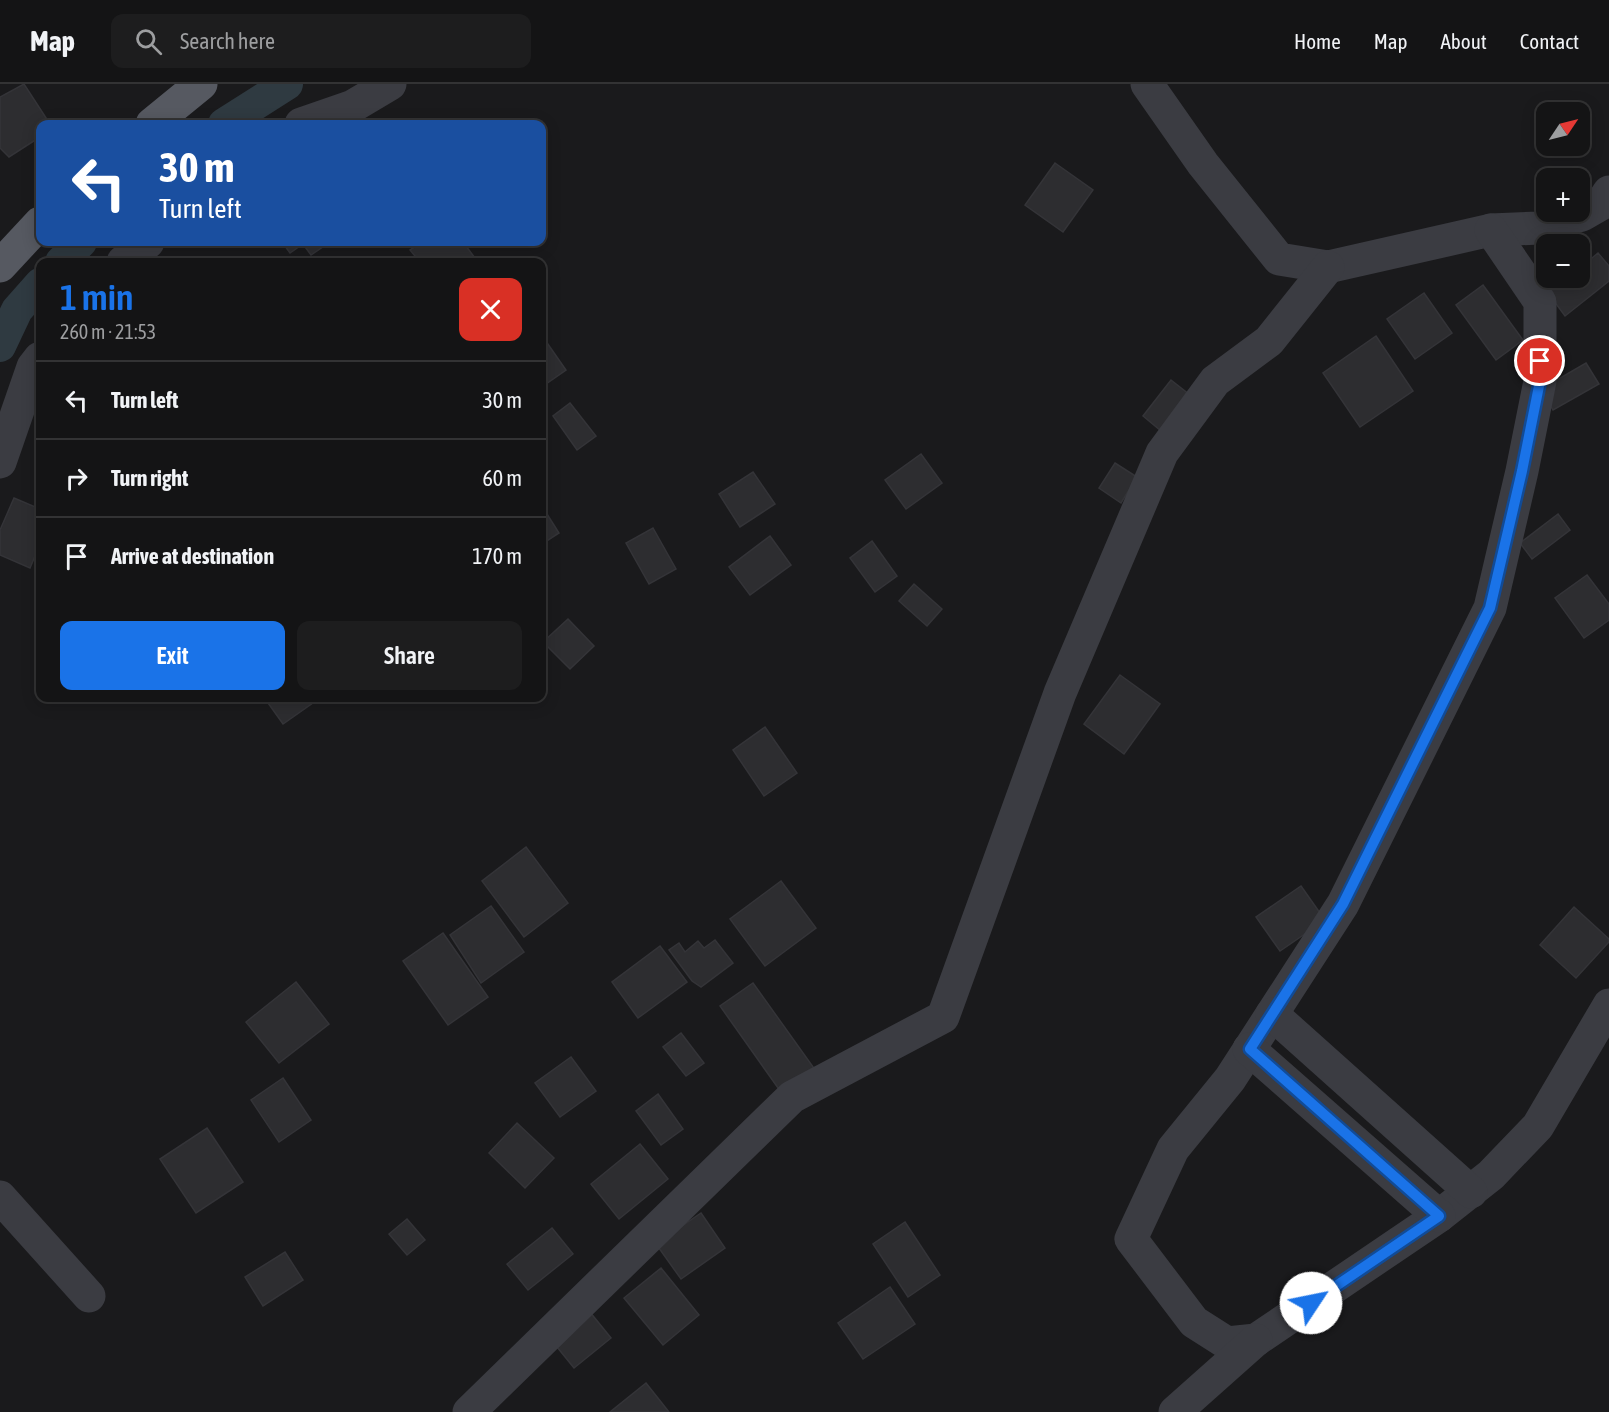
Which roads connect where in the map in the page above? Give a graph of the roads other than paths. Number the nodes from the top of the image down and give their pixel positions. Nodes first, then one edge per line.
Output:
1 (201, 84) edge
2 (390, 84) edge
3 (1148, 84) edge
4 (157, 120) edge
5 (312, 120) edge
6 (1609, 192) edge
7 (1595, 221) edge
8 (36, 227) edge
9 (1491, 230) junction
10 (143, 246) edge
11 (128, 258) edge
12 (0, 266) edge
13 (1328, 267) junction
14 (36, 363) edge
15 (0, 462) edge
16 (1608, 1008) edge
17 (1272, 1014) junction
18 (1250, 1049) junction
19 (1471, 1192) junction
20 (0, 1197) edge
21 (1439, 1216) junction
22 (89, 1296) dead end
23 (1256, 1340) junction
24 (469, 1412) edge
25 (1175, 1412) edge

1 - 4 main road
2 - 5 street
3 - 13 street
6 - 7 street
7 - 9 street
8 - 12 main road
9 - 13 street
9 - 17 street
10 - 11 street
13 - 24 street
14 - 15 street
16 - 19 street
17 - 18 street
17 - 19 street
18 - 21 street
18 - 23 street
19 - 21 street
20 - 22 street
21 - 23 street
23 - 25 street

